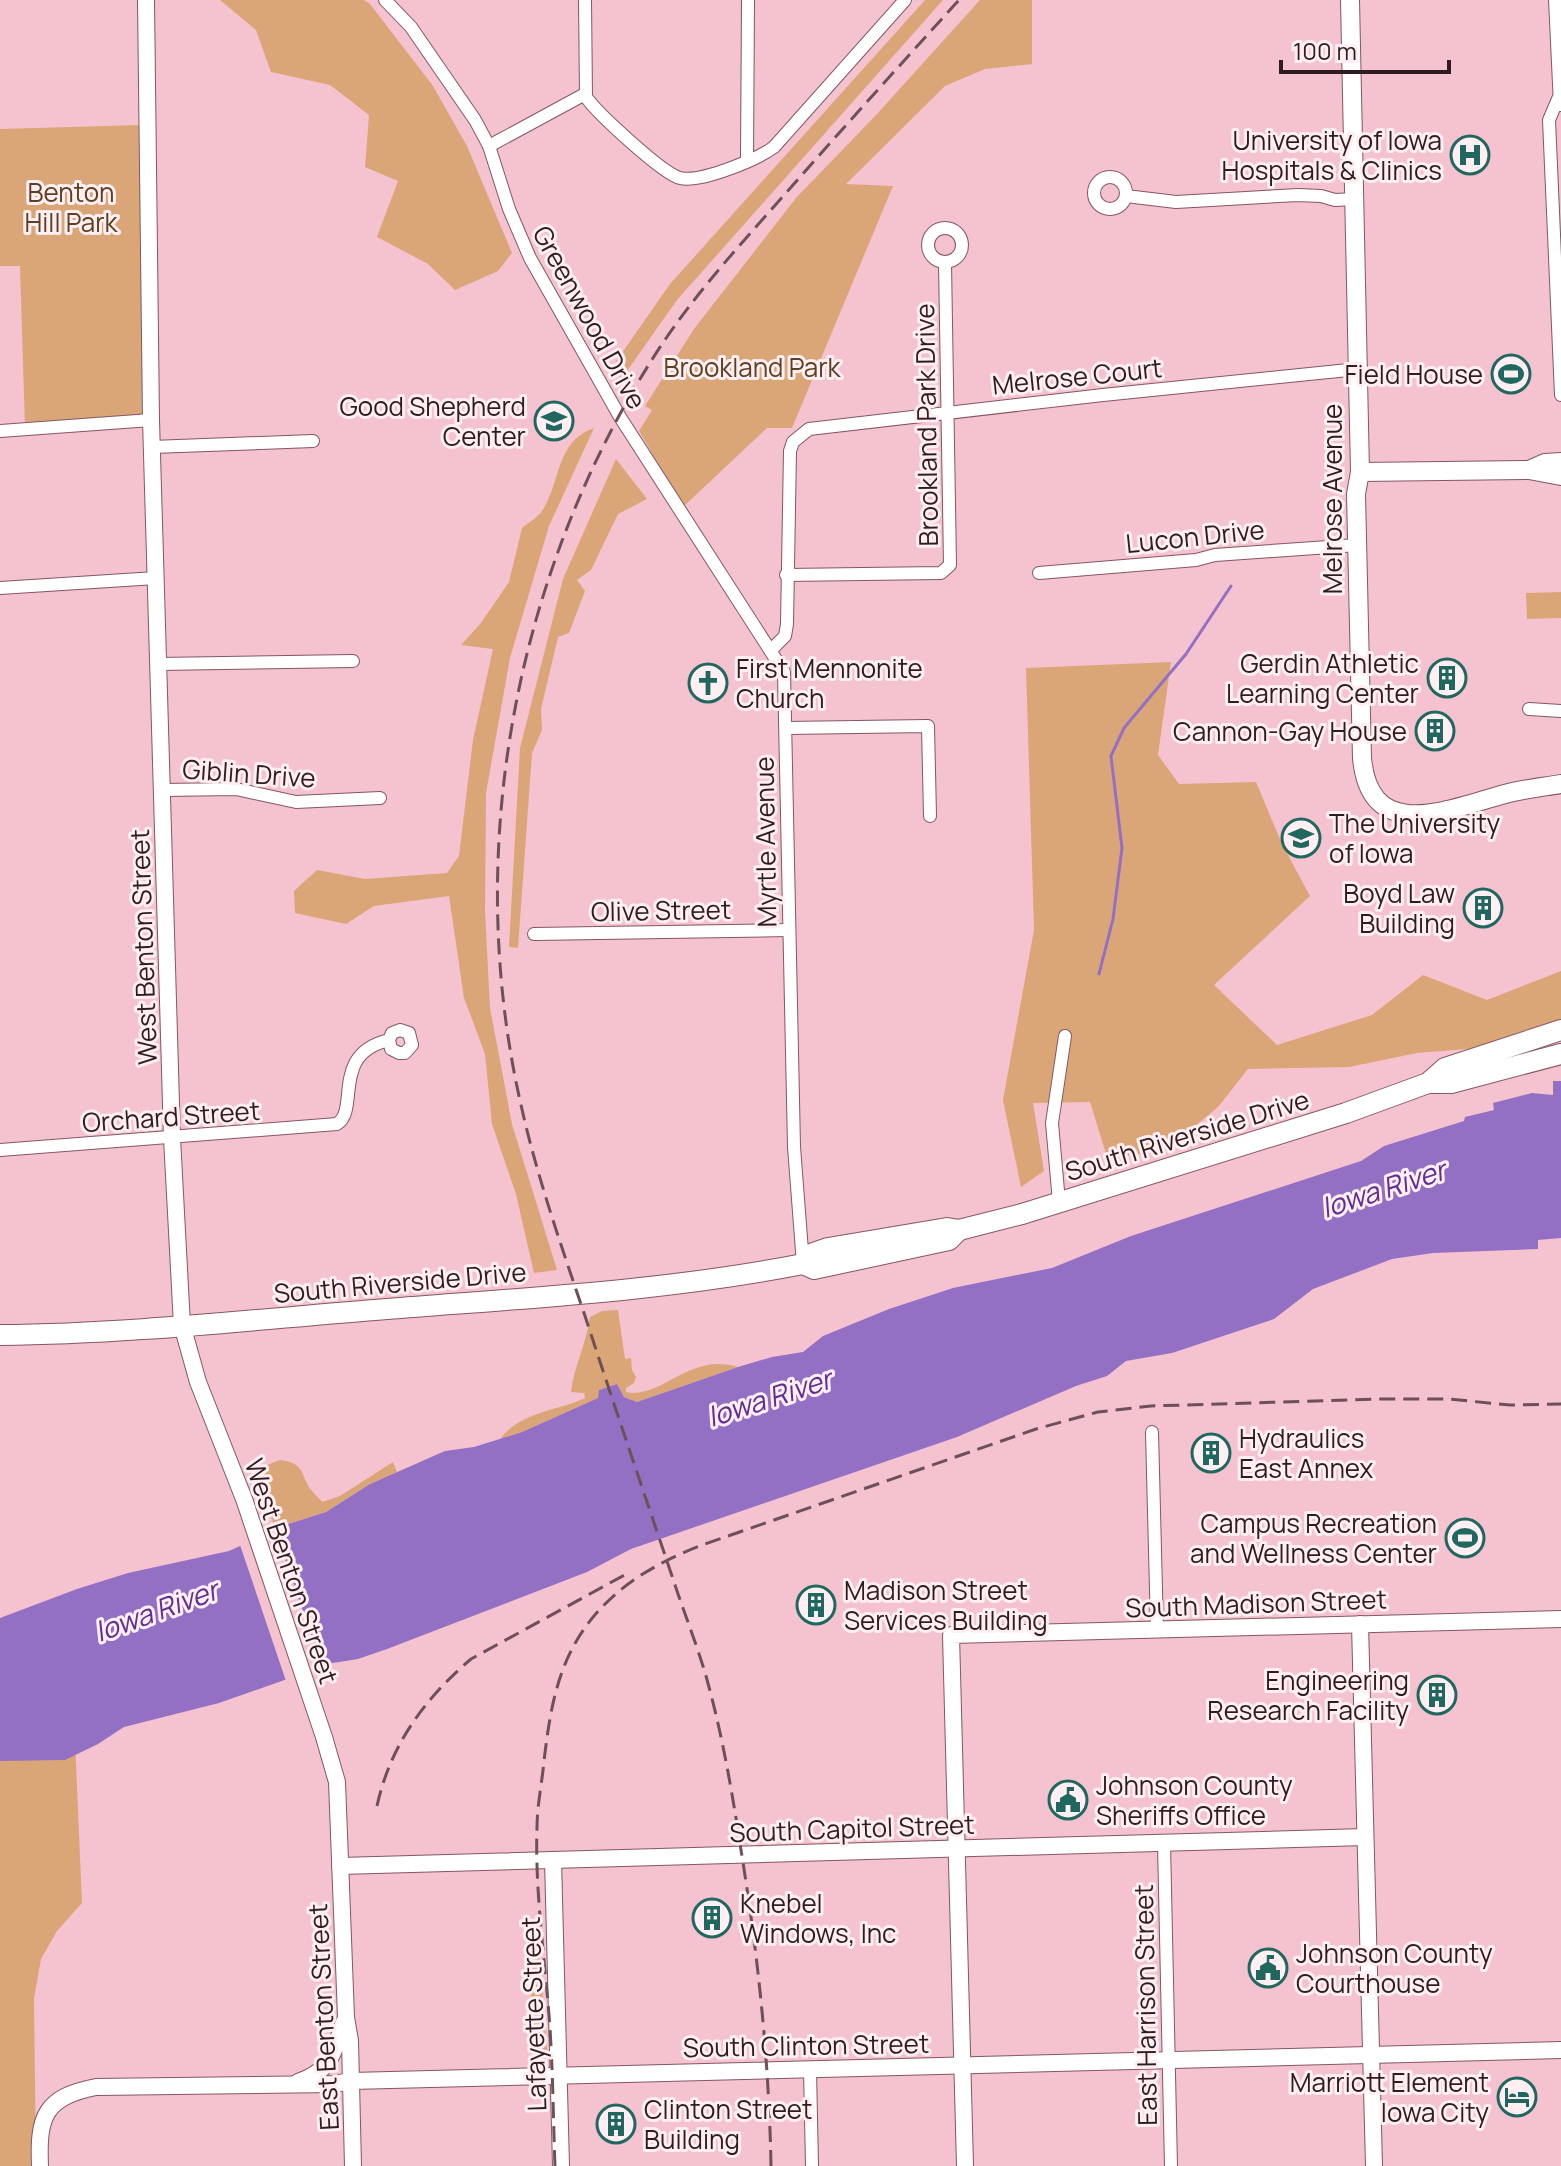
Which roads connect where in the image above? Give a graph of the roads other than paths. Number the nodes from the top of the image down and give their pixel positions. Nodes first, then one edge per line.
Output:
1 (146, 0) edge
2 (385, 0) edge
3 (585, 0) edge
4 (748, 0) edge
5 (905, 0) edge
6 (1350, 0) edge
7 (1555, 0) edge
8 (585, 94) junction
9 (1559, 104) edge
10 (489, 146) junction
11 (747, 160) junction
12 (1126, 196) dead end
13 (1354, 199) junction
14 (945, 263) dead end
15 (1560, 288) edge
16 (1358, 369) junction
17 (1561, 395) edge
18 (946, 413) junction
19 (151, 420) junction
20 (0, 431) edge
21 (313, 441) dead end
22 (152, 447) junction
23 (1561, 462) edge
24 (1529, 470) junction
25 (1360, 472) junction
26 (1561, 476) edge
27 (1357, 545) junction
28 (1039, 573) dead end
29 (786, 575) junction
30 (156, 578) junction
31 (0, 588) edge
32 (771, 650) junction
33 (353, 661) dead end
34 (159, 664) junction
35 (1529, 709) dead end
36 (1561, 711) edge
37 (786, 728) junction
38 (1561, 784) edge
39 (162, 790) junction
40 (380, 798) dead end
41 (930, 816) dead end
42 (789, 930) junction
43 (534, 934) dead end
44 (1561, 1030) edge
45 (1065, 1036) dead end
46 (389, 1040) dead end
47 (1561, 1054) edge
48 (1428, 1083) junction
49 (172, 1138) junction
50 (0, 1150) edge
51 (1059, 1202) junction
52 (803, 1264) junction
53 (182, 1325) junction
54 (0, 1335) edge
55 (1152, 1432) dead end
56 (1561, 1619) edge
57 (1360, 1624) junction
58 (1157, 1630) junction
59 (1365, 1837) junction
60 (1164, 1843) junction
61 (957, 1849) junction
62 (553, 1860) junction
63 (340, 1866) junction
64 (346, 2017) junction
65 (1561, 2050) edge
66 (1371, 2054) junction
67 (1169, 2060) junction
68 (963, 2065) junction
69 (810, 2069) junction
70 (559, 2076) junction
71 (351, 2081) junction
72 (293, 2083) junction
73 (40, 2166) edge
74 (353, 2166) edge
75 (561, 2166) edge
76 (812, 2166) edge
77 (965, 2166) edge
78 (1171, 2166) edge
79 (1374, 2166) edge

1 - 19 street, West Benton Street
2 - 10 street, Greenwood Drive
3 - 8 street
4 - 11 street
5 - 11 street
6 - 13 main road, Melrose Avenue
7 - 9 street
8 - 10 street
8 - 11 street
9 - 15 street
10 - 32 street, Greenwood Drive
12 - 13 street
13 - 16 main road, Melrose Avenue
14 - 18 street, Brookland Park Drive
15 - 17 street
16 - 18 street, Melrose Court
16 - 25 main road, Melrose Avenue
18 - 29 street, Melrose Court
18 - 29 street, Brookland Park Drive
19 - 20 street
19 - 22 street, West Benton Street
21 - 22 street
22 - 30 street, West Benton Street
23 - 24 main road
24 - 25 main road
24 - 26 main road
25 - 27 main road, Melrose Avenue
27 - 28 street, Lucon Drive
27 - 38 main road, Melrose Avenue
29 - 32 street
30 - 31 street
30 - 34 street, West Benton Street
32 - 37 street, Myrtle Avenue
33 - 34 street
34 - 39 street, West Benton Street
35 - 36 street
37 - 41 street
37 - 42 street, Myrtle Avenue
39 - 40 street, Giblin Drive
39 - 49 street, West Benton Street
42 - 43 street, Olive Street
42 - 52 street, Myrtle Avenue
44 - 48 main road, South Riverside Drive
45 - 51 street
46 - 49 street, Orchard Street
47 - 48 main road, South Riverside Drive
48 - 51 main road, South Riverside Drive
49 - 50 street, Orchard Street
49 - 53 street, West Benton Street
51 - 52 main road, South Riverside Drive
52 - 53 main road, South Riverside Drive
53 - 54 main road, South Riverside Drive
53 - 63 street, West Benton Street
55 - 58 street
56 - 57 street, South Madison Street
57 - 58 street, South Madison Street
57 - 59 street
58 - 61 street, South Madison Street
59 - 60 street, South Capitol Street
59 - 66 street
60 - 61 street, South Capitol Street
60 - 67 street, East Harrison Street
61 - 62 street, South Capitol Street
61 - 68 street
62 - 63 street, South Capitol Street
62 - 70 street, Lafayette Street
63 - 64 street, East Benton Street
64 - 71 street, East Benton Street
64 - 72 street
65 - 66 street, South Clinton Street
66 - 67 street, South Clinton Street
66 - 79 street
67 - 68 street, South Clinton Street
67 - 78 street, East Harrison Street
68 - 69 street, South Clinton Street
68 - 77 street
69 - 70 street, South Clinton Street
69 - 76 street
70 - 71 street, South Clinton Street
70 - 75 street, Lafayette Street
71 - 72 street, South Clinton Street
71 - 74 street, East Benton Street
72 - 73 street, South Clinton Street

